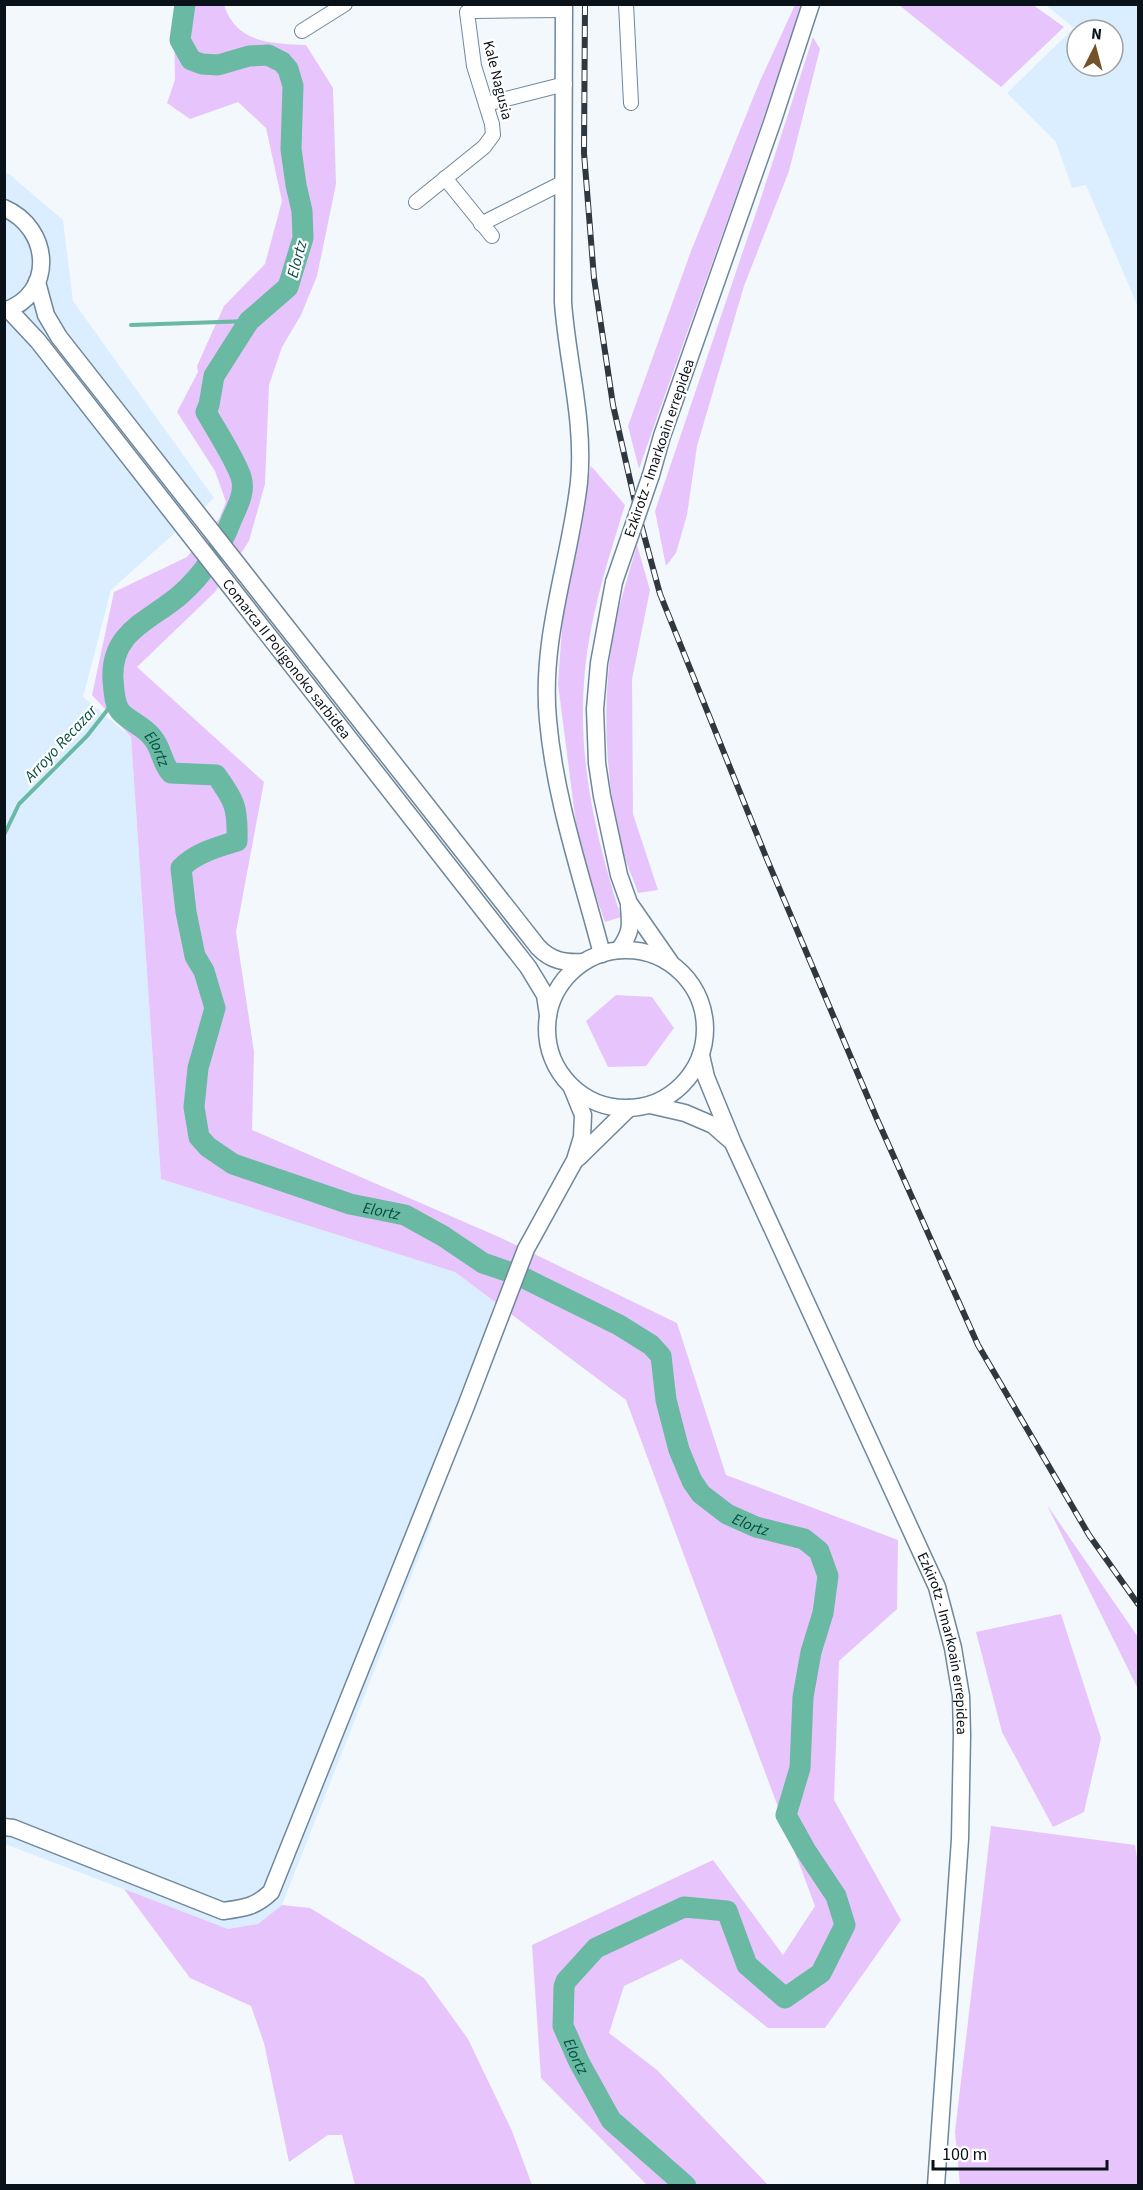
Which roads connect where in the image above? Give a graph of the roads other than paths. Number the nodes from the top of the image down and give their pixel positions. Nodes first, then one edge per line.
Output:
1 (345, 4) edge
2 (626, 4) edge
3 (811, 4) edge
4 (564, 7) edge
5 (474, 8) edge
6 (302, 31) dead end
7 (565, 84) junction
8 (631, 103) dead end
9 (486, 104) junction
10 (445, 178) junction
11 (564, 182) junction
12 (416, 202) dead end
13 (4, 208) edge
14 (481, 224) junction
15 (492, 236) dead end
16 (37, 282) junction
17 (7, 310) edge
18 (629, 903) junction
19 (619, 950) junction
20 (602, 954) junction
21 (583, 962) junction
22 (672, 965) junction
23 (548, 1015) junction
24 (701, 1055) junction
25 (572, 1088) junction
26 (650, 1105) junction
27 (628, 1108) junction
28 (733, 1143) junction
29 (575, 1160) junction
30 (4, 1827) edge
31 (936, 2186) edge

1 - 6 street
2 - 8 street
3 - 18 street, Ezkirotz - Imarkoain errepidea, bridge
4 - 5 street
4 - 7 street
5 - 9 street, Kale Nagusia
7 - 9 street
7 - 11 street
9 - 10 street, Kale Nagusia
10 - 12 street
10 - 14 street
11 - 14 street
11 - 20 street
13 - 16 street
14 - 15 street
16 - 17 street
16 - 21 street, Comarca II Poligonoko sarbidea
17 - 23 street, Comarca II Poligonoko sarbidea
18 - 19 street, Ezkirotz - Imarkoain errepidea
18 - 22 street, Ezkirotz - Imarkoain errepidea
19 - 20 street
19 - 22 street
20 - 21 street
21 - 23 street
22 - 24 street
23 - 25 street
24 - 26 street
24 - 28 street, Ezkirotz - Imarkoain errepidea
25 - 27 street
25 - 29 street
26 - 27 street
26 - 28 street, Ezkirotz - Imarkoain errepidea
27 - 29 street
28 - 31 street, Ezkirotz - Imarkoain errepidea
29 - 30 street

